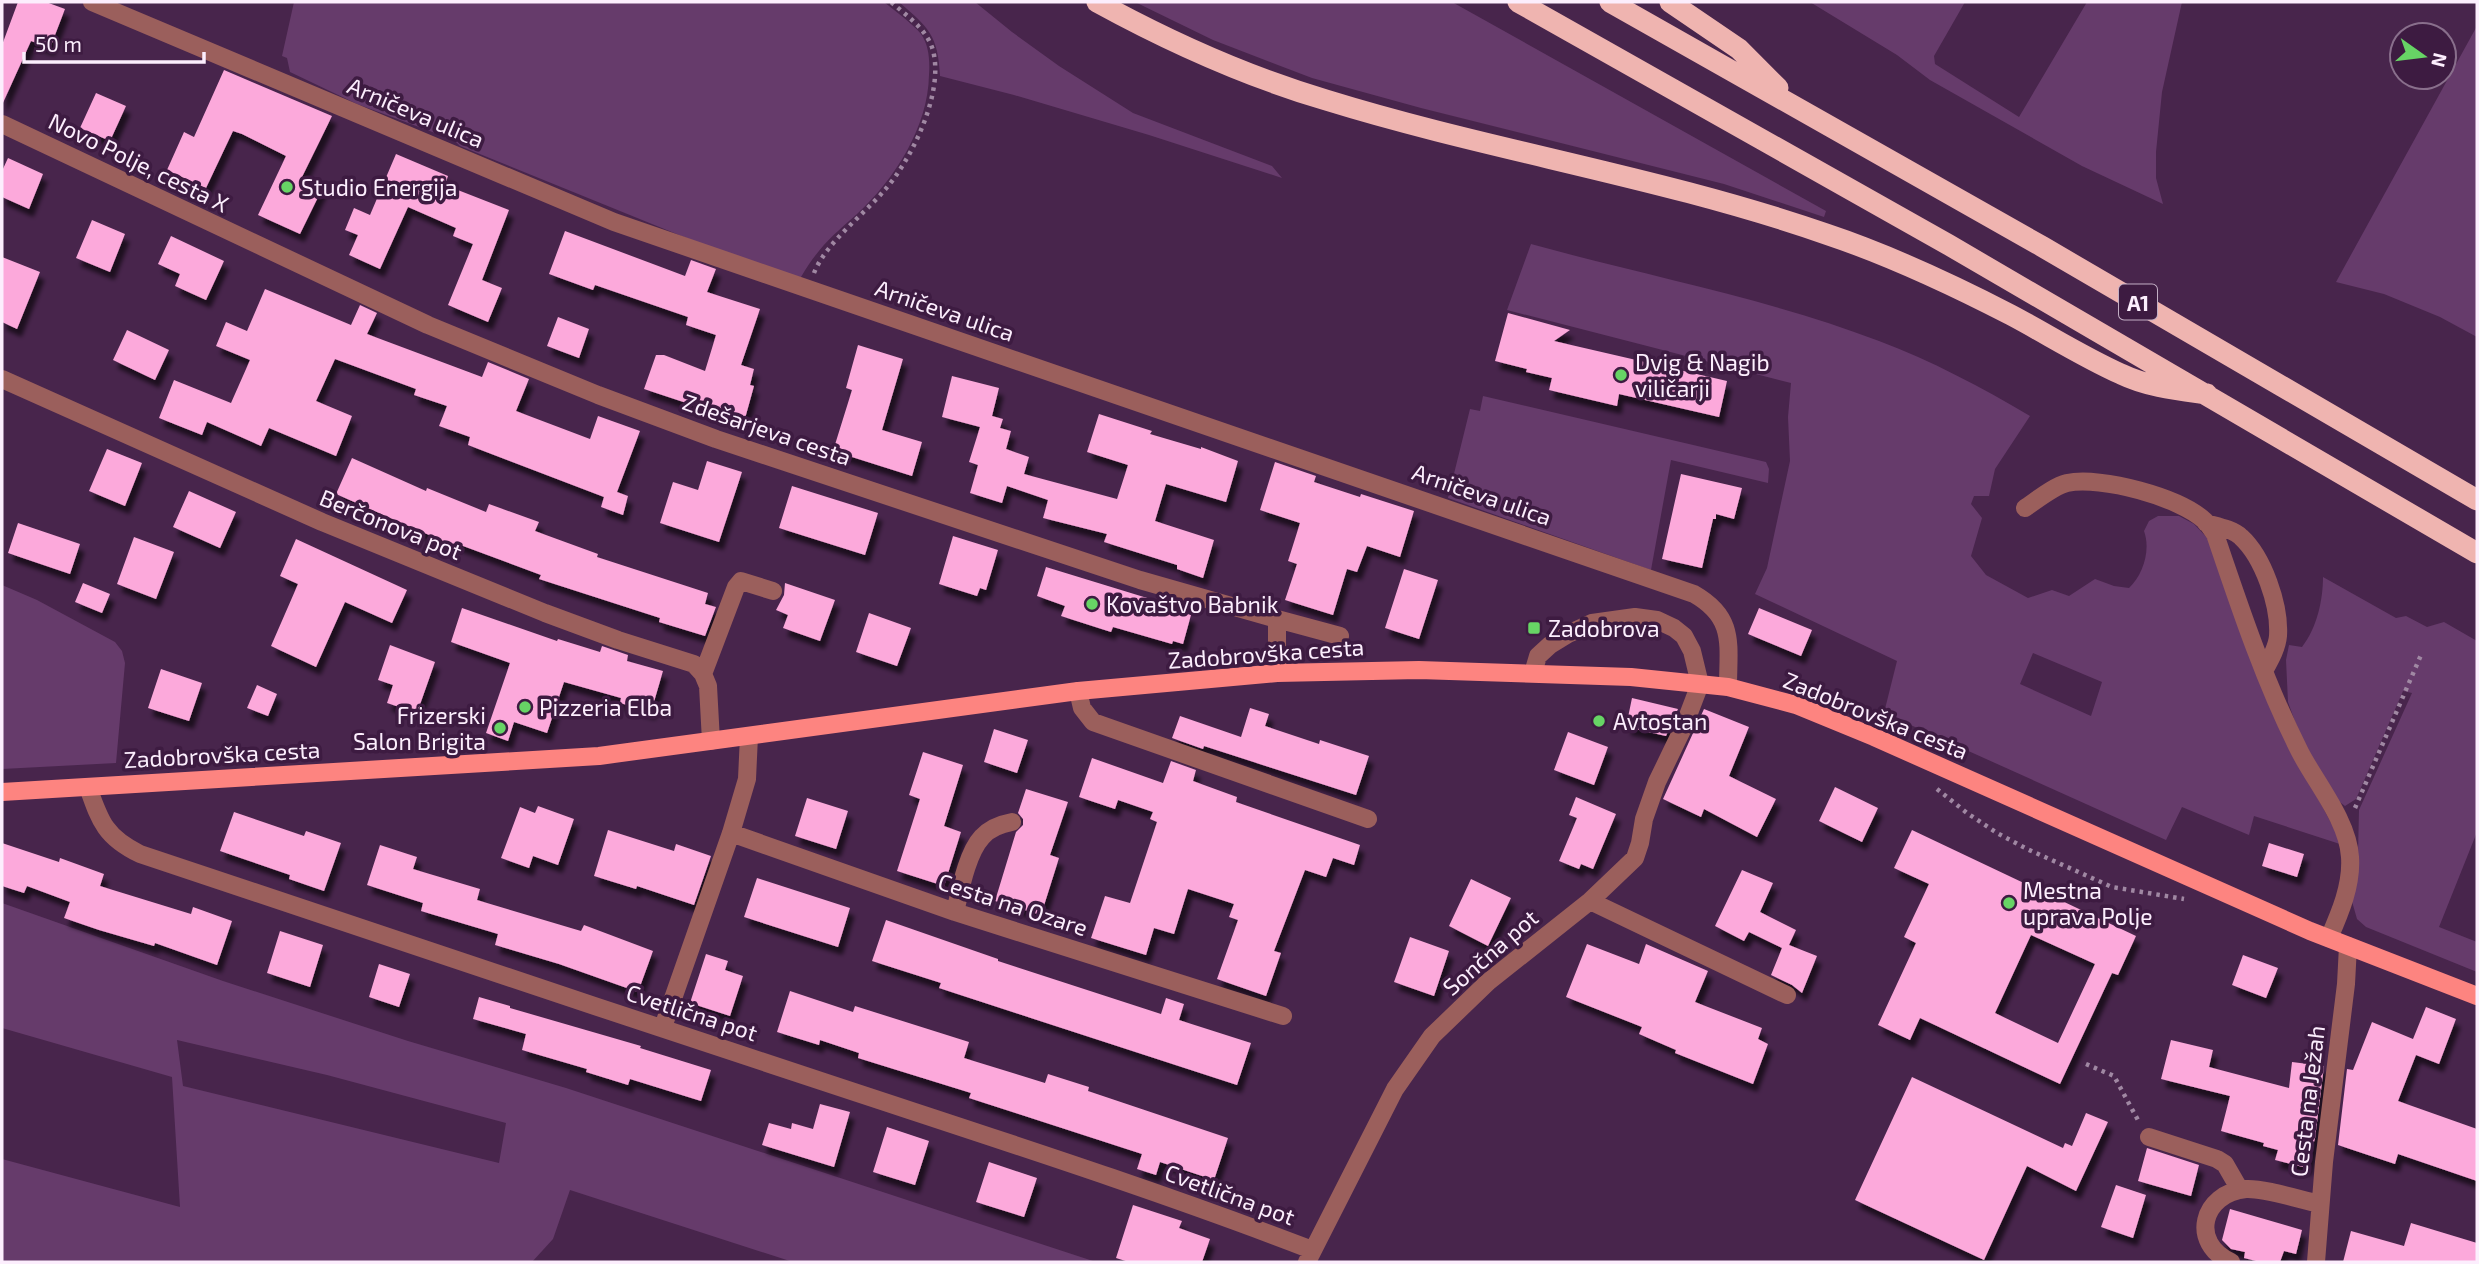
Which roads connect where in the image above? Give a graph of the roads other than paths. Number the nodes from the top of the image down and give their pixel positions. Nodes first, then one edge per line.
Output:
1 (92, 2) edge
2 (1097, 2) edge
3 (1518, 2) edge
4 (1610, 2) edge
5 (1670, 2) edge
6 (1796, 107) junction
7 (2, 124) edge
8 (255, 245) joint
9 (2, 379) edge
10 (2207, 394) junction
11 (2477, 500) edge
12 (2025, 508) dead end
13 (2206, 523) junction
14 (2477, 553) edge
15 (773, 591) dead end
16 (1277, 619) junction
17 (1340, 636) dead end
18 (2264, 670) junction
19 (1277, 673) junction
20 (1533, 673) junction
21 (703, 674) junction
22 (1700, 684) junction
23 (1728, 687) junction
24 (1078, 691) junction
25 (749, 736) junction
26 (711, 741) junction
27 (88, 787) junction
28 (2, 792) edge
29 (1368, 819) dead end
30 (1012, 822) dead end
31 (731, 833) junction
32 (1590, 901) junction
33 (955, 912) junction
34 (2329, 938) junction
35 (2348, 946) junction
36 (1787, 995) dead end
37 (2477, 996) edge
38 (1283, 1016) dead end
39 (663, 1027) junction
40 (2149, 1137) road end
41 (2240, 1190) junction
42 (2320, 1204) junction
43 (1309, 1256) edge
44 (2231, 1262) edge
45 (2316, 1262) edge

1 - 23 street, Arničeva ulica
2 - 10 highway
3 - 10 highway, A1
4 - 6 highway, A1
5 - 6 highway
6 - 11 highway, A1
7 - 8 street, Novo Polje, cesta X
8 - 16 street, Zdešarjeva cesta
9 - 21 street, Berčonova pot
10 - 14 highway, A1
12 - 13 street
13 - 18 street
13 - 18 street
15 - 21 street
16 - 17 street, Zdešarjeva cesta
16 - 19 street
18 - 34 street
19 - 20 main road, Zadobrovška cesta
19 - 24 main road, Zadobrovška cesta
20 - 22 main road, Zadobrovška cesta
20 - 22 street
21 - 26 street
22 - 23 main road, Zadobrovška cesta
22 - 32 street, Sončna pot
23 - 34 main road, Zadobrovška cesta
24 - 25 main road, Zadobrovška cesta
24 - 29 street
25 - 26 main road, Zadobrovška cesta
25 - 31 street
26 - 27 main road, Zadobrovška cesta
27 - 28 main road, Zadobrovška cesta
27 - 39 street, Cvetlična pot
30 - 33 street
31 - 33 street, Cesta na Ozare
31 - 39 street
32 - 36 street
32 - 43 street, Sončna pot
33 - 38 street, Cesta na Ozare
34 - 35 main road, Zadobrovška cesta
35 - 37 main road, Zadobrovška cesta
35 - 42 street, Cesta na Ježah
39 - 43 street, Cvetlična pot
40 - 41 street
41 - 42 street
41 - 44 street
42 - 45 street, Cesta na Ježah

